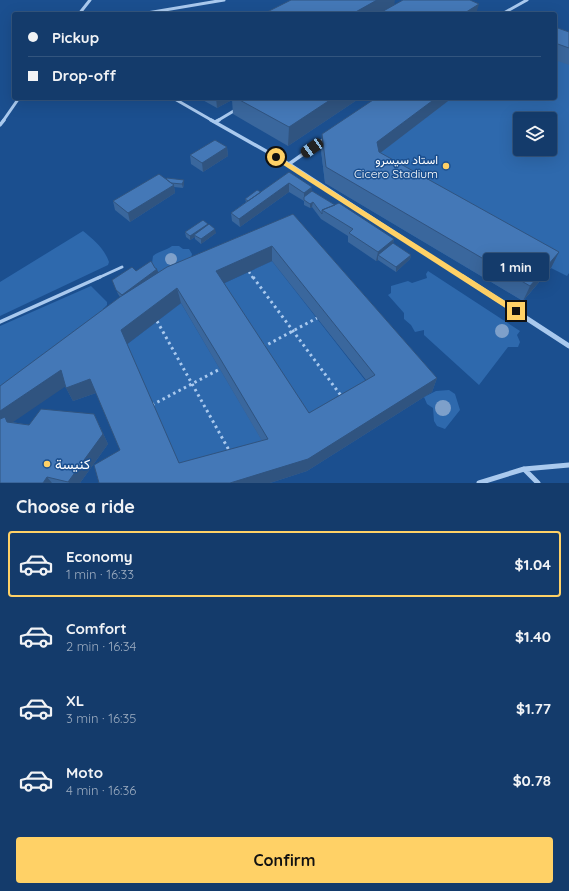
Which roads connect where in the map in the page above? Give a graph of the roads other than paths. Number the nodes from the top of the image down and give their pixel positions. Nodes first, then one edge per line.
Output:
1 (90, 0) edge
2 (224, 0) edge
3 (527, 0) edge
4 (81, 12) edge
5 (153, 12) edge
6 (505, 12) edge
7 (18, 100) edge
8 (176, 100) edge
9 (242, 106) dead end
10 (215, 122) junction
11 (0, 125) edge
12 (333, 133) edge
13 (289, 164) junction
14 (122, 267) dead end
15 (0, 322) edge
16 (569, 346) edge
17 (569, 465) edge
18 (524, 469) junction
19 (479, 483) edge
20 (538, 483) edge

1 - 4 street
2 - 5 street
3 - 6 street
7 - 11 street
8 - 10 street
9 - 10 street
10 - 13 street
12 - 13 street
13 - 16 street
14 - 15 lane
17 - 18 street
18 - 19 street
18 - 20 street

